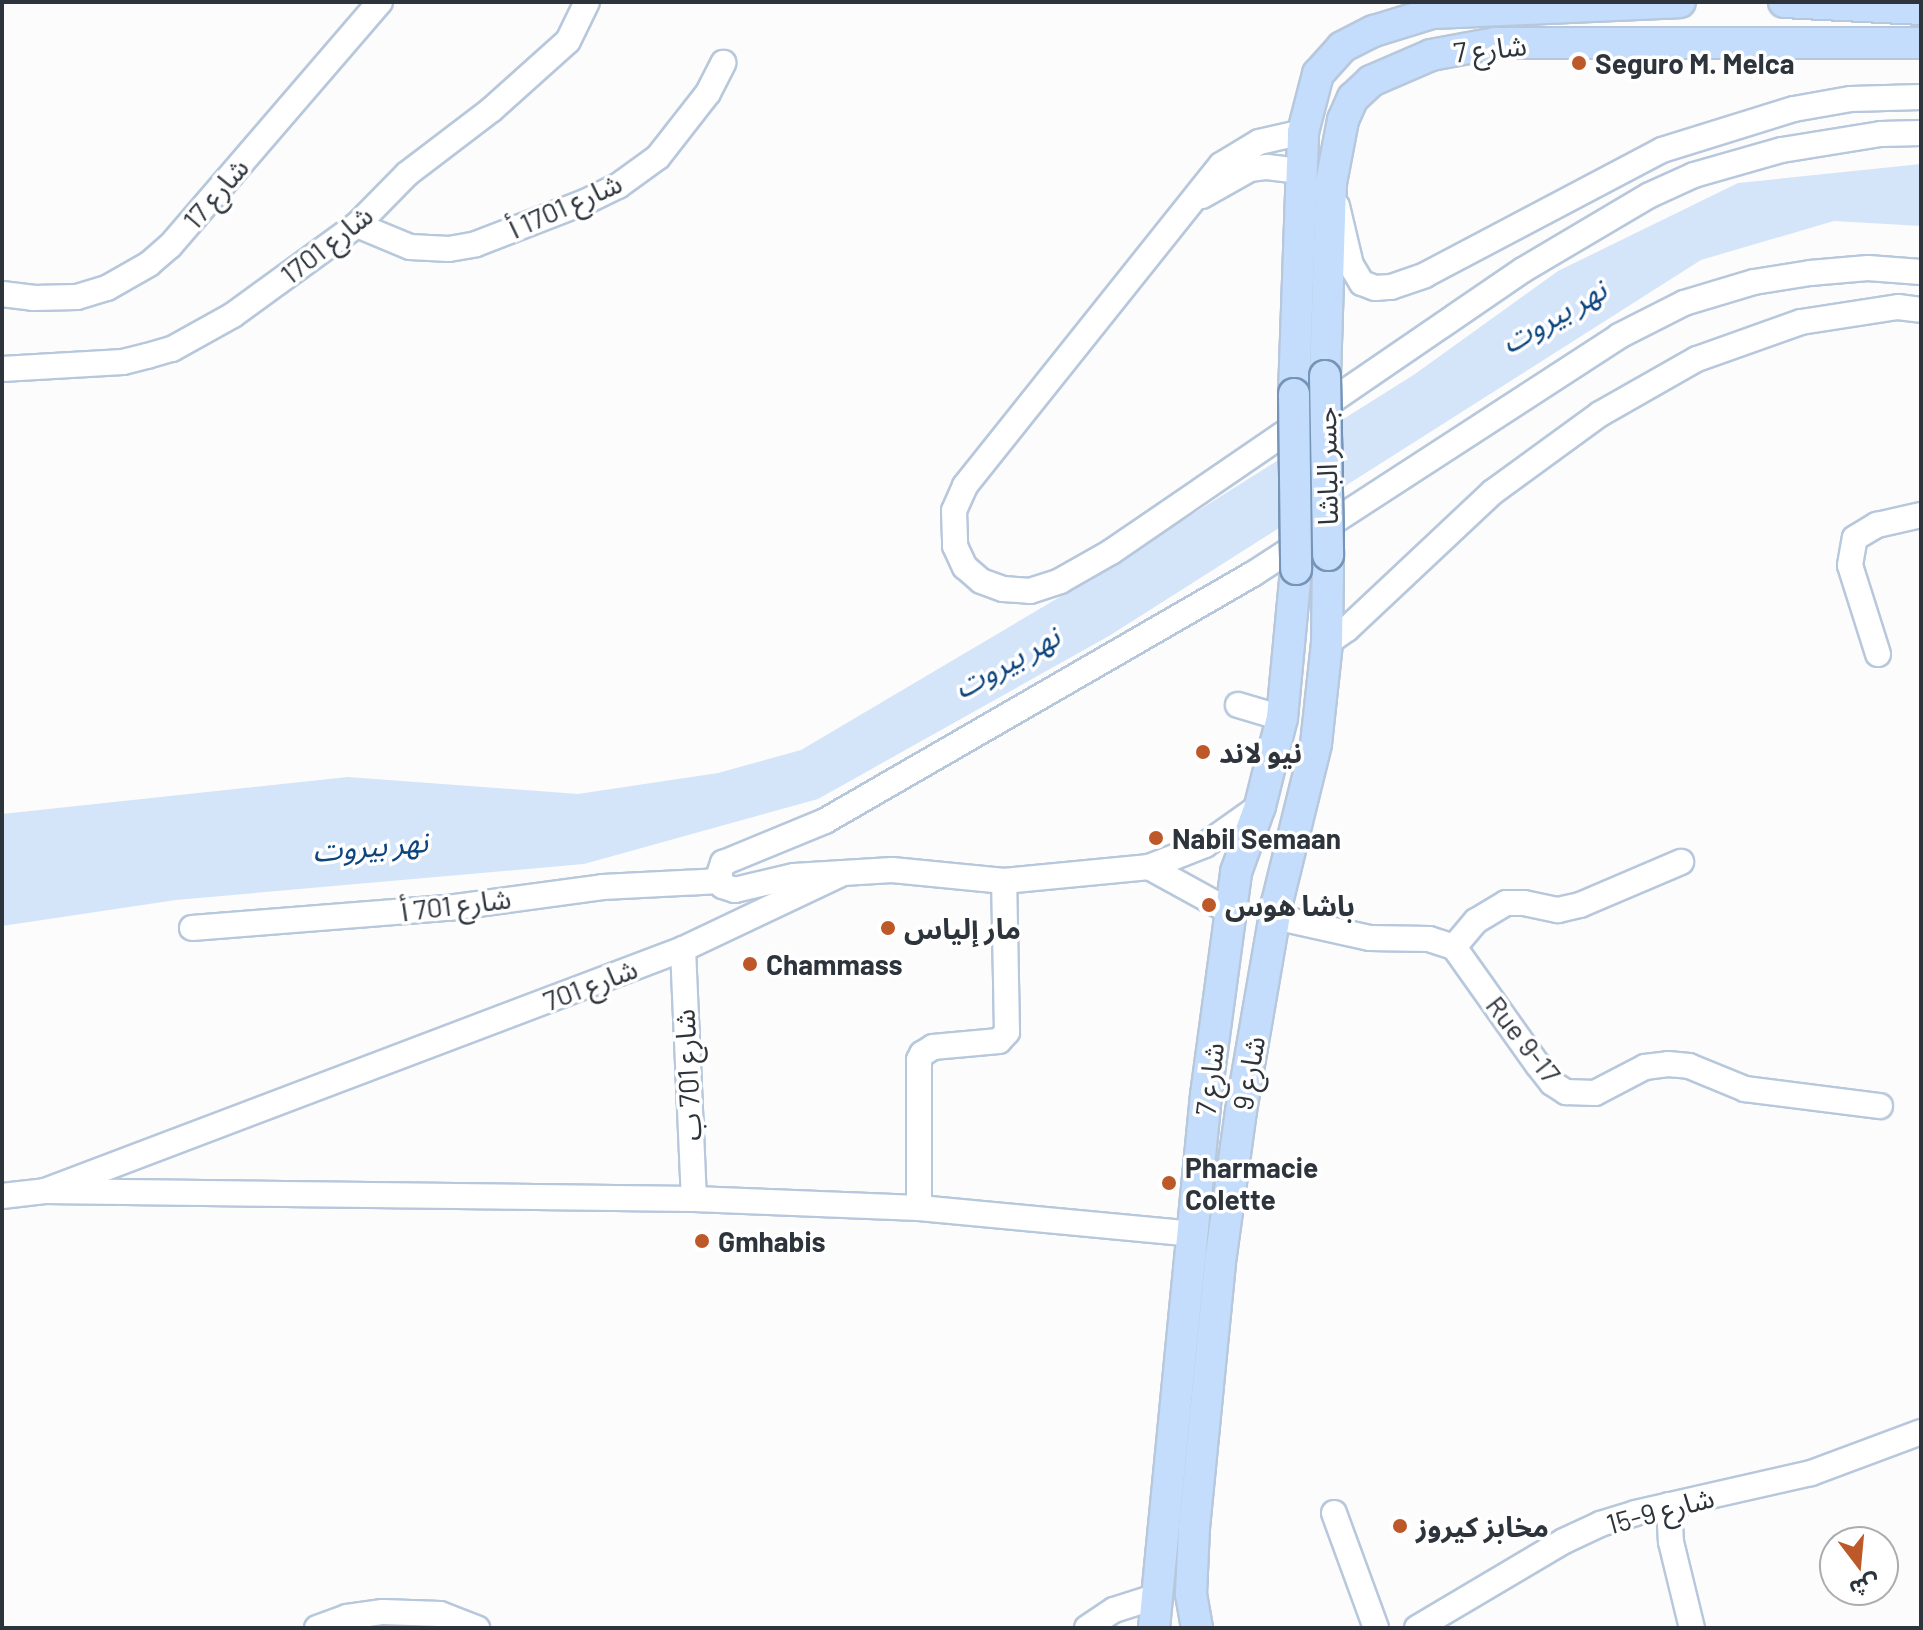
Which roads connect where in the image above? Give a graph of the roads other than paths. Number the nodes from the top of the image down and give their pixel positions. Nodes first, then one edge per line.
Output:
1 (380, 2) edge
2 (587, 2) edge
3 (1680, 2) edge
4 (1784, 2) edge
5 (1482, 5) edge
6 (1921, 9) edge
7 (1921, 43) edge
8 (723, 63) dead end
9 (1921, 97) edge
10 (1303, 132) junction
11 (1921, 133) edge
12 (1300, 171) junction
13 (1331, 183) junction
14 (1190, 204) junction
15 (357, 225) junction
16 (1921, 272) edge
17 (2, 294) edge
18 (1921, 310) edge
19 (2, 369) edge
20 (1325, 376) joint
21 (1294, 394) joint
22 (1921, 515) edge
23 (1328, 555) joint
24 (1296, 569) joint
25 (1327, 643) junction
26 (1878, 654) dead end
27 (1238, 705) dead end
28 (1282, 718) junction
29 (1260, 806) junction
30 (1681, 862) dead end
31 (1149, 867) junction
32 (1236, 872) junction
33 (843, 873) junction
34 (720, 881) junction
35 (1004, 881) junction
36 (1231, 912) junction
37 (1275, 917) junction
38 (192, 928) dead end
39 (1454, 947) junction
40 (683, 949) junction
41 (1880, 1106) dead end
42 (1241, 1111) junction
43 (45, 1191) junction
44 (2, 1196) edge
45 (694, 1199) junction
46 (919, 1208) junction
47 (1192, 1234) junction
48 (1921, 1432) edge
49 (1669, 1505) junction
50 (1334, 1513) dead end
51 (1158, 1596) junction
52 (317, 1628) edge
53 (477, 1628) edge
54 (1087, 1628) edge
55 (1154, 1628) edge
56 (1197, 1628) edge
57 (1376, 1628) edge
58 (1417, 1628) edge
59 (1692, 1628) edge

1 - 17 street, شارع 17
2 - 15 street, شارع 1701
3 - 5 main road, شارع 7
4 - 6 main road
5 - 10 main road, شارع 7
7 - 13 main road, شارع 7
8 - 15 street, شارع 1701 أ
9 - 13 street
10 - 12 main road, شارع 7
10 - 14 street
11 - 14 street
12 - 14 street
12 - 21 main road, شارع 7
13 - 20 main road, شارع 7
15 - 19 street, شارع 1701
16 - 34 street
18 - 25 street
20 - 23 main road, جسر الباشا, bridge
21 - 24 main road, جسر الباشا, bridge
22 - 26 street
23 - 25 main road, شارع 9
24 - 28 main road, شارع 7
25 - 37 main road, شارع 9
27 - 28 street
28 - 29 main road, شارع 7
29 - 31 street, شارع 701
29 - 32 main road, شارع 7
30 - 39 street
31 - 35 street, شارع 701
31 - 36 street
32 - 36 main road, شارع 7
32 - 42 main road
33 - 34 street, شارع 701 أ
33 - 35 street, شارع 701
33 - 40 street, شارع 701
34 - 38 street, شارع 701 أ
35 - 46 street
36 - 47 main road, شارع 7
37 - 39 street
37 - 42 main road, شارع 9
39 - 41 street, Rue 9-17
40 - 43 street, شارع 701
40 - 45 street, شارع 701 ب
42 - 56 main road, شارع 9
43 - 44 street
43 - 45 street
45 - 46 street
46 - 47 street
47 - 51 main road, شارع 7
48 - 49 street, شارع 9-15
49 - 58 street, شارع 9-15
49 - 59 street
50 - 57 street
51 - 54 street
51 - 55 main road, شارع 7
52 - 53 street

